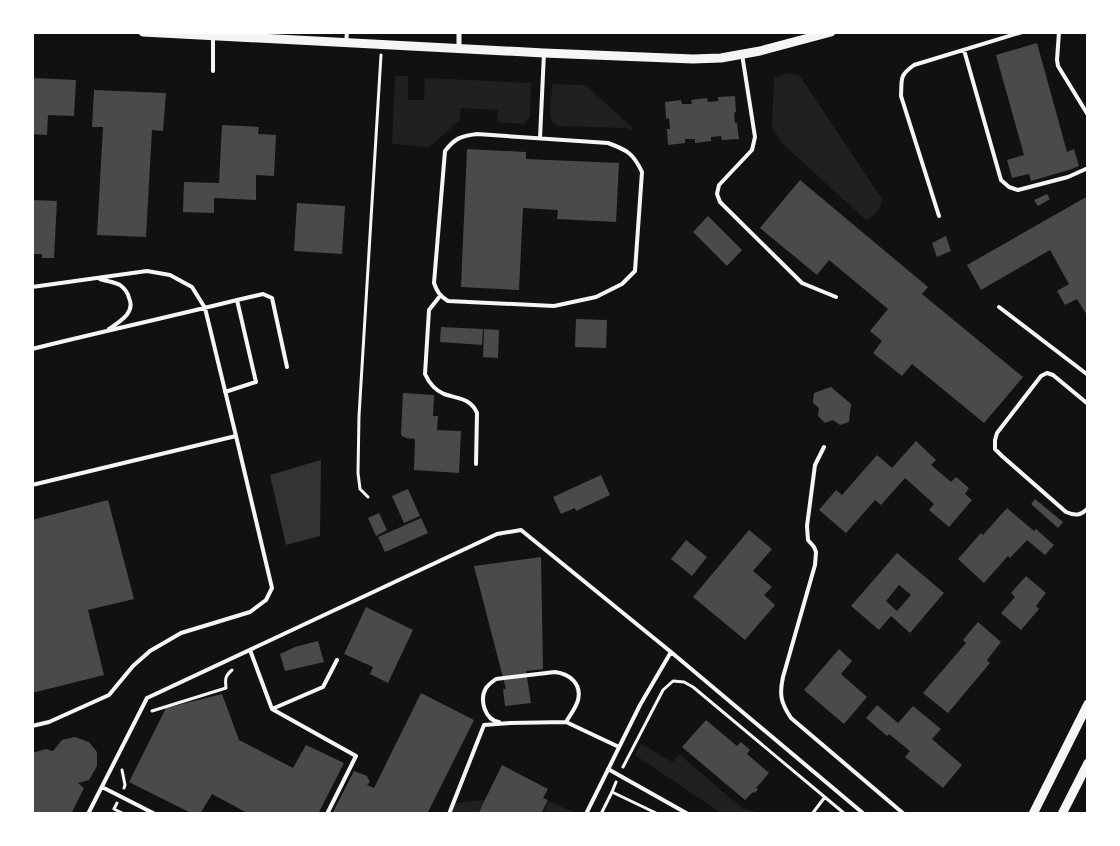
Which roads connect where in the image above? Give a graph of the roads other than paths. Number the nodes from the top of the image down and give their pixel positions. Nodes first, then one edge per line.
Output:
1 (143, 32) edge
2 (346, 32) edge
3 (460, 32) edge
4 (831, 32) edge
5 (1022, 32) edge
6 (1059, 32) edge
7 (213, 36) junction
8 (346, 43) junction
9 (459, 48) junction
10 (964, 50) junction
11 (544, 53) junction
12 (742, 54) junction
13 (213, 71) dead end
14 (1088, 115) edge
15 (540, 138) junction
16 (1088, 168) edge
17 (939, 216) dead end
18 (98, 278) junction
19 (32, 287) edge
20 (440, 296) junction
21 (836, 296) dead end
22 (237, 300) junction
23 (998, 307) dead end
24 (205, 308) junction
25 (107, 330) junction
26 (32, 349) edge
27 (287, 367) dead end
28 (1088, 375) edge
29 (225, 392) junction
30 (1088, 404) edge
31 (236, 436) junction
32 (824, 447) dead end
33 (476, 464) dead end
34 (32, 485) edge
35 (1088, 508) edge
36 (250, 650) junction
37 (671, 652) junction
38 (337, 660) dead end
39 (1088, 704) edge
40 (272, 709) junction
41 (566, 722) junction
42 (510, 723) junction
43 (32, 726) edge
44 (618, 747) junction
45 (1088, 763) edge
46 (608, 770) junction
47 (102, 787) junction
48 (88, 814) edge
49 (155, 814) edge
50 (327, 814) edge
51 (449, 814) edge
52 (586, 814) edge
53 (688, 814) edge
54 (864, 814) edge
55 (904, 814) edge
56 (1033, 814) edge
57 (1062, 814) edge

1 - 7 street
2 - 8 lane
3 - 9 street
4 - 12 street
5 - 10 lane
6 - 14 lane
7 - 8 street
7 - 13 lane
8 - 9 street
9 - 11 street
10 - 16 lane
10 - 17 lane
11 - 12 street
11 - 15 lane
12 - 21 lane
15 - 20 lane
15 - 20 lane
18 - 19 lane
18 - 24 lane
18 - 25 lane
20 - 33 lane
22 - 24 lane
22 - 27 lane
22 - 29 lane
23 - 28 lane
24 - 25 lane
24 - 29 lane
25 - 26 lane
29 - 31 lane
30 - 35 lane
31 - 34 lane
31 - 43 lane
32 - 55 lane
36 - 37 lane
36 - 40 lane
36 - 47 lane
37 - 44 lane
37 - 54 lane
38 - 40 lane
39 - 56 street
40 - 50 lane
41 - 42 lane
41 - 42 lane
41 - 44 lane
42 - 51 lane
44 - 46 lane
45 - 57 street
46 - 52 lane
46 - 53 lane
47 - 48 lane
47 - 49 lane

